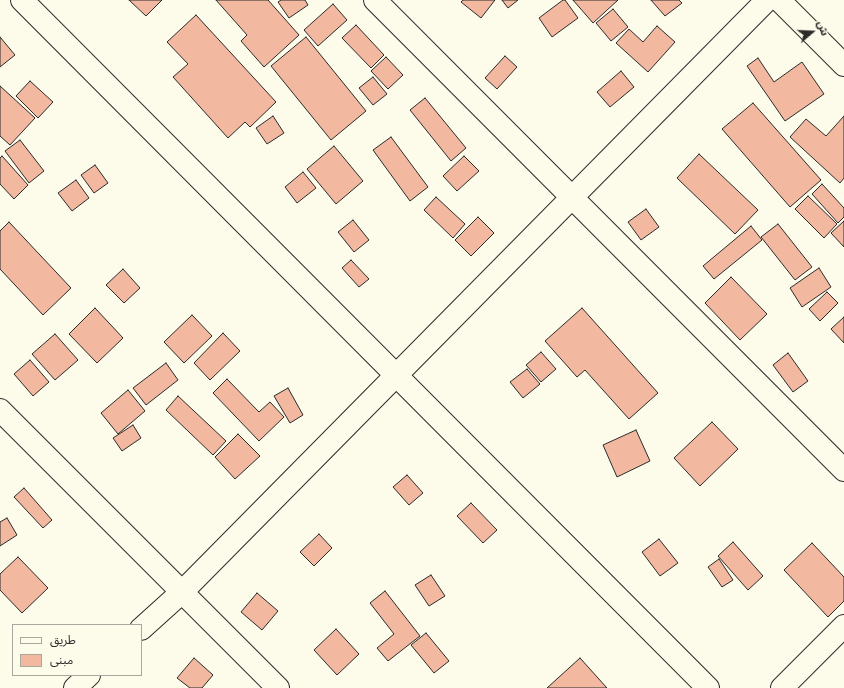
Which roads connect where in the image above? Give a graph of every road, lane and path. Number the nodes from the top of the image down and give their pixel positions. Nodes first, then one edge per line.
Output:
1 (22, 0) edge
2 (375, 0) edge
3 (768, 0) edge
4 (778, 0) edge
5 (844, 65) edge
6 (572, 198) junction
7 (396, 376) junction
8 (0, 410) edge
9 (844, 470) edge
10 (182, 592) junction
11 (844, 626) edge
12 (142, 628) edge
13 (88, 676) edge
14 (75, 688) edge
15 (278, 688) edge
16 (708, 688) edge
17 (782, 688) edge

1 - 7 street
2 - 6 street
3 - 6 street
4 - 5 street
6 - 7 street
6 - 9 street
7 - 10 street
7 - 16 street
8 - 10 street
10 - 12 street
10 - 15 street
11 - 17 street
13 - 14 street

